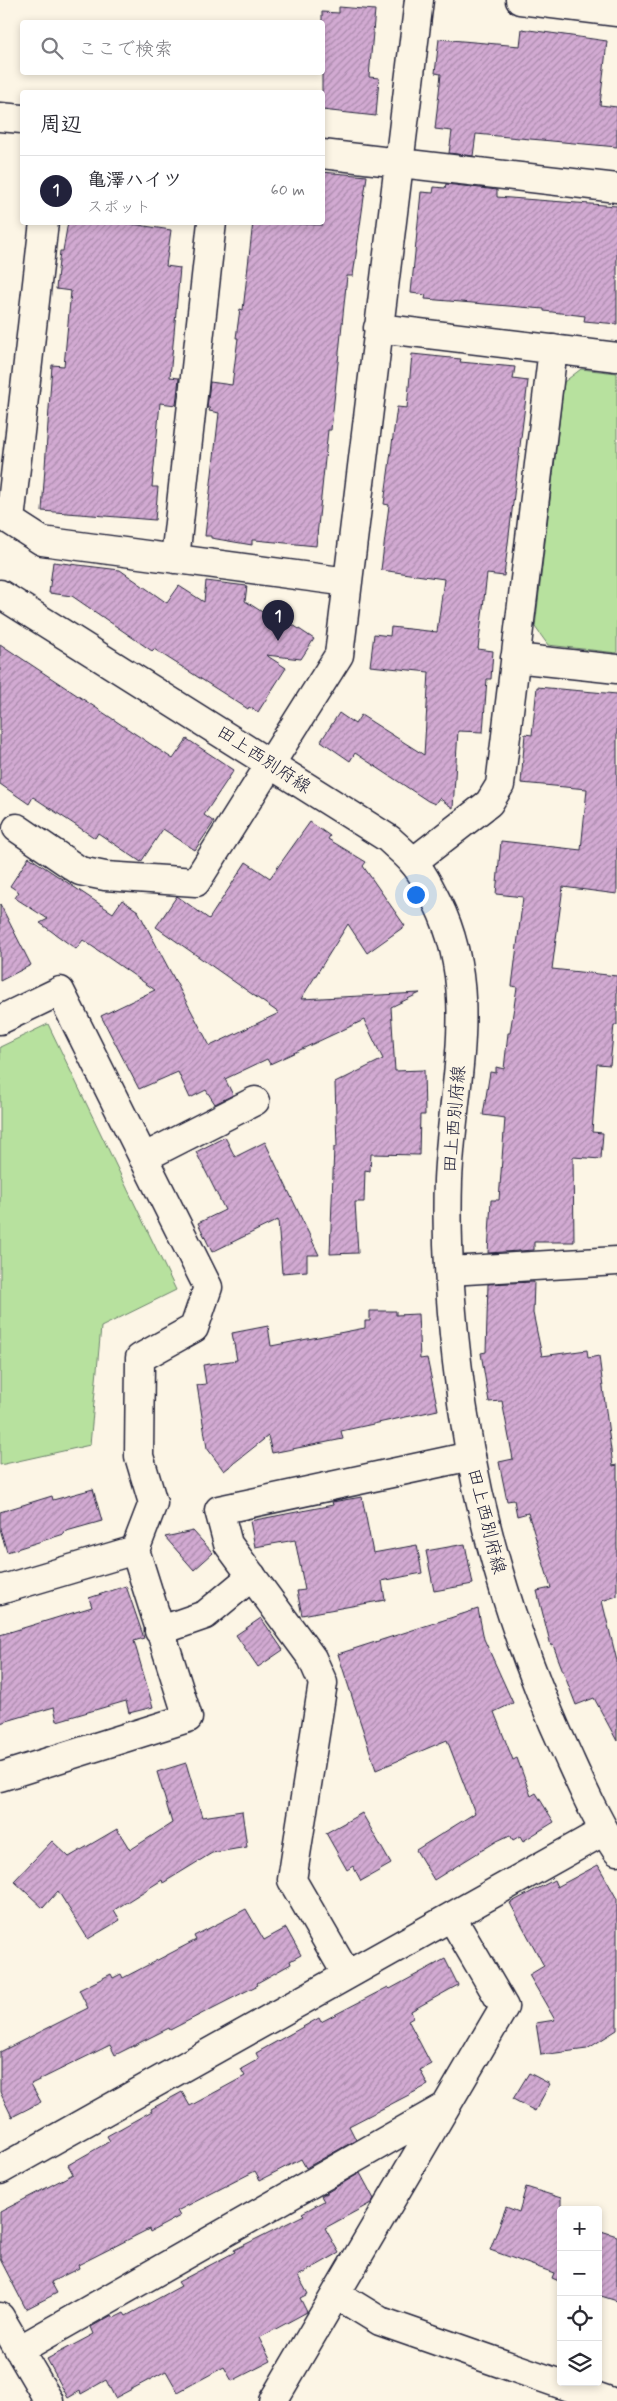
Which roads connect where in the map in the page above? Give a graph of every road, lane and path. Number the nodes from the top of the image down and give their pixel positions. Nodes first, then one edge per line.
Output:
1 (419, 0) edge
2 (520, 0) edge
3 (617, 12) edge
4 (0, 116) edge
5 (20, 119) edge
6 (325, 154) edge
7 (399, 163) junction
8 (617, 188) edge
9 (44, 225) edge
10 (212, 225) edge
11 (378, 328) junction
12 (552, 349) junction
13 (617, 357) edge
14 (5, 517) edge
15 (175, 558) junction
16 (348, 582) junction
17 (0, 594) edge
18 (515, 658) junction
19 (617, 670) edge
20 (271, 764) junction
21 (17, 828) dead end
22 (413, 862) junction
23 (0, 1020) edge
24 (255, 1101) dead end
25 (143, 1158) junction
26 (617, 1261) edge
27 (450, 1271) junction
28 (471, 1456) junction
29 (135, 1550) junction
30 (252, 1576) junction
31 (0, 1590) edge
32 (159, 1632) junction
33 (0, 1777) edge
34 (613, 1835) edge
35 (452, 1918) junction
36 (348, 1975) junction
37 (445, 2107) junction
38 (2, 2163) edge
39 (336, 2294) junction
40 (0, 2317) edge
41 (19, 2350) junction
42 (49, 2401) edge
43 (273, 2401) edge
44 (609, 2401) edge

1 - 7 street
2 - 3 street
4 - 5 street
6 - 7 street
7 - 8 street
7 - 11 street
9 - 14 street
10 - 15 street
11 - 12 street
11 - 16 street
12 - 13 street
12 - 18 street
14 - 15 street
15 - 16 street
16 - 20 street
17 - 20 street, 田上西別府線
18 - 19 street
18 - 22 street
20 - 21 street
20 - 22 street, 田上西別府線
22 - 27 street, 田上西別府線
23 - 25 street
24 - 25 street
25 - 29 street
26 - 27 street
27 - 28 street, 田上西別府線
28 - 30 street
28 - 34 street, 田上西別府線
29 - 31 street
29 - 32 street
30 - 32 street
30 - 36 street
32 - 33 street
34 - 35 street
35 - 36 street
35 - 37 street
36 - 38 street
37 - 39 street
37 - 41 street
39 - 43 street
39 - 44 street
40 - 41 street
41 - 42 street

